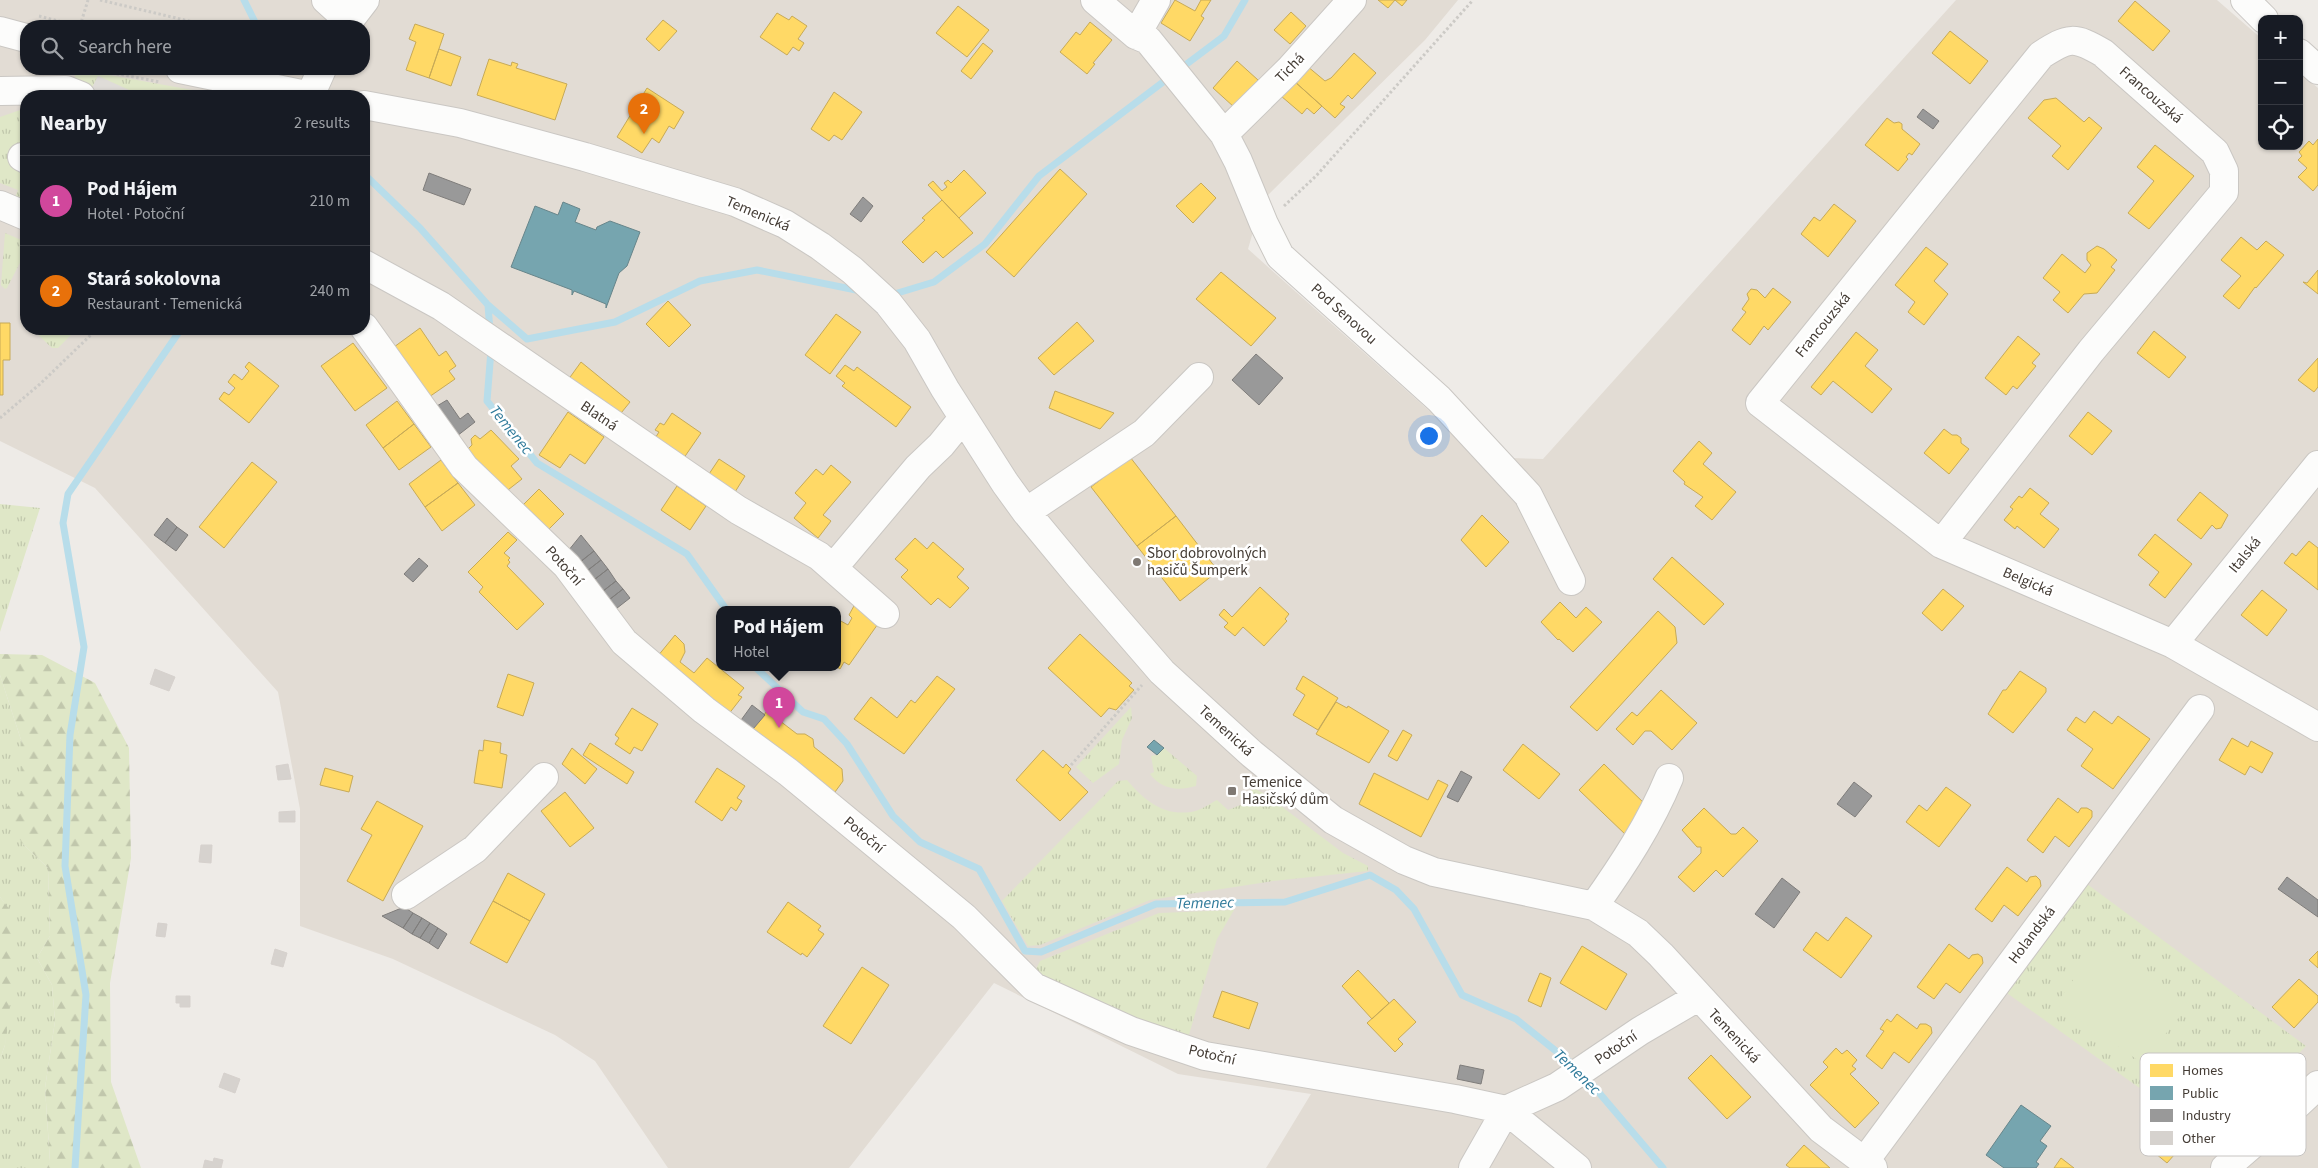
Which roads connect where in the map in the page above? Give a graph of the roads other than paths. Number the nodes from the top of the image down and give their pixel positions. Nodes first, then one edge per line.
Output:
1 (326, 0) edge
2 (365, 0) edge
3 (1095, 0) edge
4 (1156, 0) edge
5 (1352, 0) edge
6 (2245, 0) edge
7 (2260, 15) edge
8 (343, 20) edge
9 (348, 20) edge
10 (0, 31) edge
11 (20, 36) edge
12 (1136, 36) junction
13 (2303, 57) edge
14 (2318, 70) edge
15 (198, 75) edge
16 (319, 75) edge
17 (228, 85) edge
18 (268, 90) edge
19 (310, 90) edge
20 (0, 91) edge
21 (20, 91) edge
22 (370, 106) edge
23 (1224, 134) junction
24 (0, 205) edge
25 (20, 213) edge
26 (370, 267) edge
27 (370, 335) edge
28 (1199, 377) dead end
29 (1760, 403) joint
30 (963, 418) junction
31 (2318, 465) edge
32 (1026, 512) junction
33 (1941, 544) junction
34 (833, 568) junction
35 (1570, 581) dead end
36 (885, 614) dead end
37 (2173, 644) junction
38 (2200, 709) dead end
39 (2318, 727) edge
40 (544, 777) dead end
41 (1670, 778) dead end
42 (406, 895) dead end
43 (1594, 906) junction
44 (1698, 997) junction
45 (2318, 1085) edge
46 (2306, 1097) edge
47 (1506, 1110) junction
48 (2239, 1156) edge
49 (1868, 1165) edge
50 (1473, 1168) edge
51 (1577, 1168) edge
52 (2225, 1168) edge

1 - 8 street
2 - 9 street
3 - 12 street, Pod Senovou
4 - 12 street
5 - 23 street, Tichá
6 - 7 street
10 - 11 street
12 - 23 street, Pod Senovou
13 - 14 street
15 - 17 street
16 - 19 street
17 - 18 street
20 - 21 street
22 - 30 street, Temenická
23 - 35 street, Pod Senovou
24 - 25 street
26 - 34 street, Blatná
27 - 47 street, Potoční
28 - 32 street
29 - 33 street, Belgická
29 - 33 street, Francouzská
30 - 32 street, Temenická
30 - 34 street
31 - 37 street, Italská
32 - 43 street, Temenická
33 - 37 street, Belgická
34 - 36 street, Blatná
37 - 39 street, Belgická
38 - 49 street, Holandská
40 - 42 street
41 - 43 street
43 - 44 street, Temenická
44 - 47 street, Potoční
44 - 49 street, Temenická
45 - 46 street
47 - 50 street
47 - 51 street, Potoční
48 - 52 street

